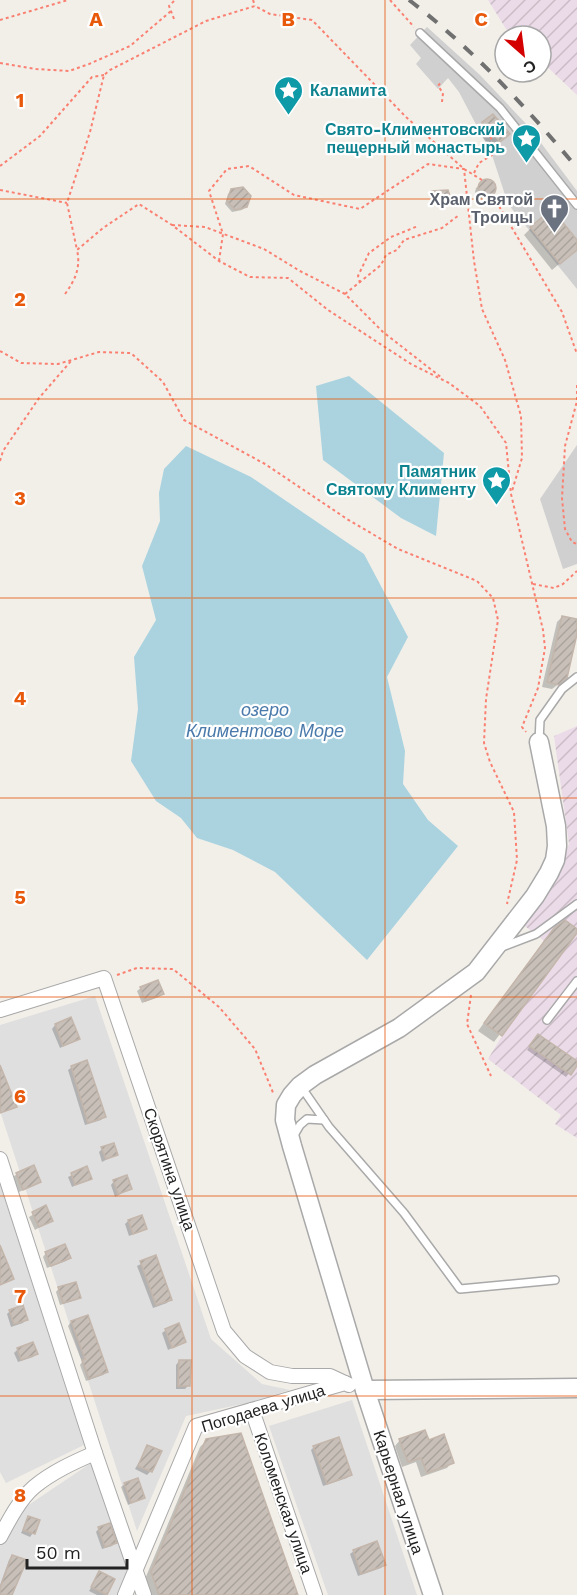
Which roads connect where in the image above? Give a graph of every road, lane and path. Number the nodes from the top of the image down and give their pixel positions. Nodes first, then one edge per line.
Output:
1 (68, 0) edge
2 (175, 0) edge
3 (253, 0) edge
4 (390, 0) edge
5 (255, 6) junction
6 (171, 11) junction
7 (174, 19) dead end
8 (0, 20) edge
9 (420, 33) joint
10 (0, 63) edge
11 (104, 75) junction
12 (442, 81) dead end
13 (442, 102) dead end
14 (491, 136) dead end
15 (0, 166) edge
16 (464, 169) junction
17 (474, 174) junction
18 (482, 180) dead end
19 (0, 190) edge
20 (493, 196) dead end
21 (67, 202) junction
22 (577, 205) edge
23 (459, 215) dead end
24 (172, 225) junction
25 (418, 226) dead end
26 (223, 234) junction
27 (77, 250) junction
28 (219, 261) junction
29 (360, 283) junction
30 (65, 294) dead end
31 (345, 294) junction
32 (0, 351) edge
33 (577, 354) edge
34 (71, 361) junction
35 (449, 383) junction
36 (577, 385) edge
37 (0, 461) edge
38 (511, 494) junction
39 (577, 544) edge
40 (577, 571) edge
41 (533, 584) junction
42 (577, 677) edge
43 (539, 742) junction
44 (577, 904) edge
45 (506, 910) dead end
46 (494, 950) junction
47 (476, 972) junction
48 (104, 978) junction
49 (577, 981) edge
50 (0, 1010) edge
51 (547, 1020) dead end
52 (491, 1076) dead end
53 (300, 1086) junction
54 (285, 1120) junction
55 (324, 1120) junction
56 (292, 1146) junction
57 (0, 1159) edge
58 (555, 1280) dead end
59 (345, 1383) junction
60 (577, 1388) edge
61 (365, 1390) junction
62 (252, 1410) junction
63 (95, 1453) junction
64 (0, 1537) edge
65 (136, 1571) junction
66 (125, 1595) edge
67 (144, 1595) edge
68 (315, 1595) edge
69 (433, 1595) edge

1 - 8 path
2 - 6 path
3 - 5 path
4 - 9 path
5 - 11 path
5 - 16 path
6 - 7 path
6 - 10 path
9 - 22 lane
11 - 15 path
11 - 21 path
12 - 13 path
14 - 17 path
16 - 17 path
16 - 26 path
16 - 38 path
17 - 18 path
19 - 21 path
20 - 33 path
21 - 27 path
23 - 29 path
24 - 26 path
24 - 27 path
24 - 28 path
25 - 29 path
26 - 28 path
26 - 31 path
27 - 30 path
28 - 35 path
29 - 31 path
31 - 35 path
32 - 34 path
34 - 37 path
34 - 45 path
35 - 38 path
36 - 39 path
38 - 41 path
40 - 41 path
41 - 43 path
42 - 43 lane
43 - 46 street
44 - 46 lane
46 - 47 street
47 - 52 path
47 - 53 street
48 - 50 street
48 - 54 path
48 - 59 street, Скорятина улица
49 - 51 lane
53 - 54 street
53 - 55 lane
54 - 56 street, Карьерная улица
55 - 56 lane
55 - 58 lane
56 - 61 street, Карьерная улица
57 - 63 street
59 - 61 street, Погодаева улица
59 - 62 street, Погодаева улица
60 - 61 street
61 - 69 street, Карьерная улица
62 - 65 street, Погодаева улица
62 - 68 street, Коломенская улица
63 - 64 street
63 - 65 street
65 - 66 street, Погодаева улица
65 - 67 street

